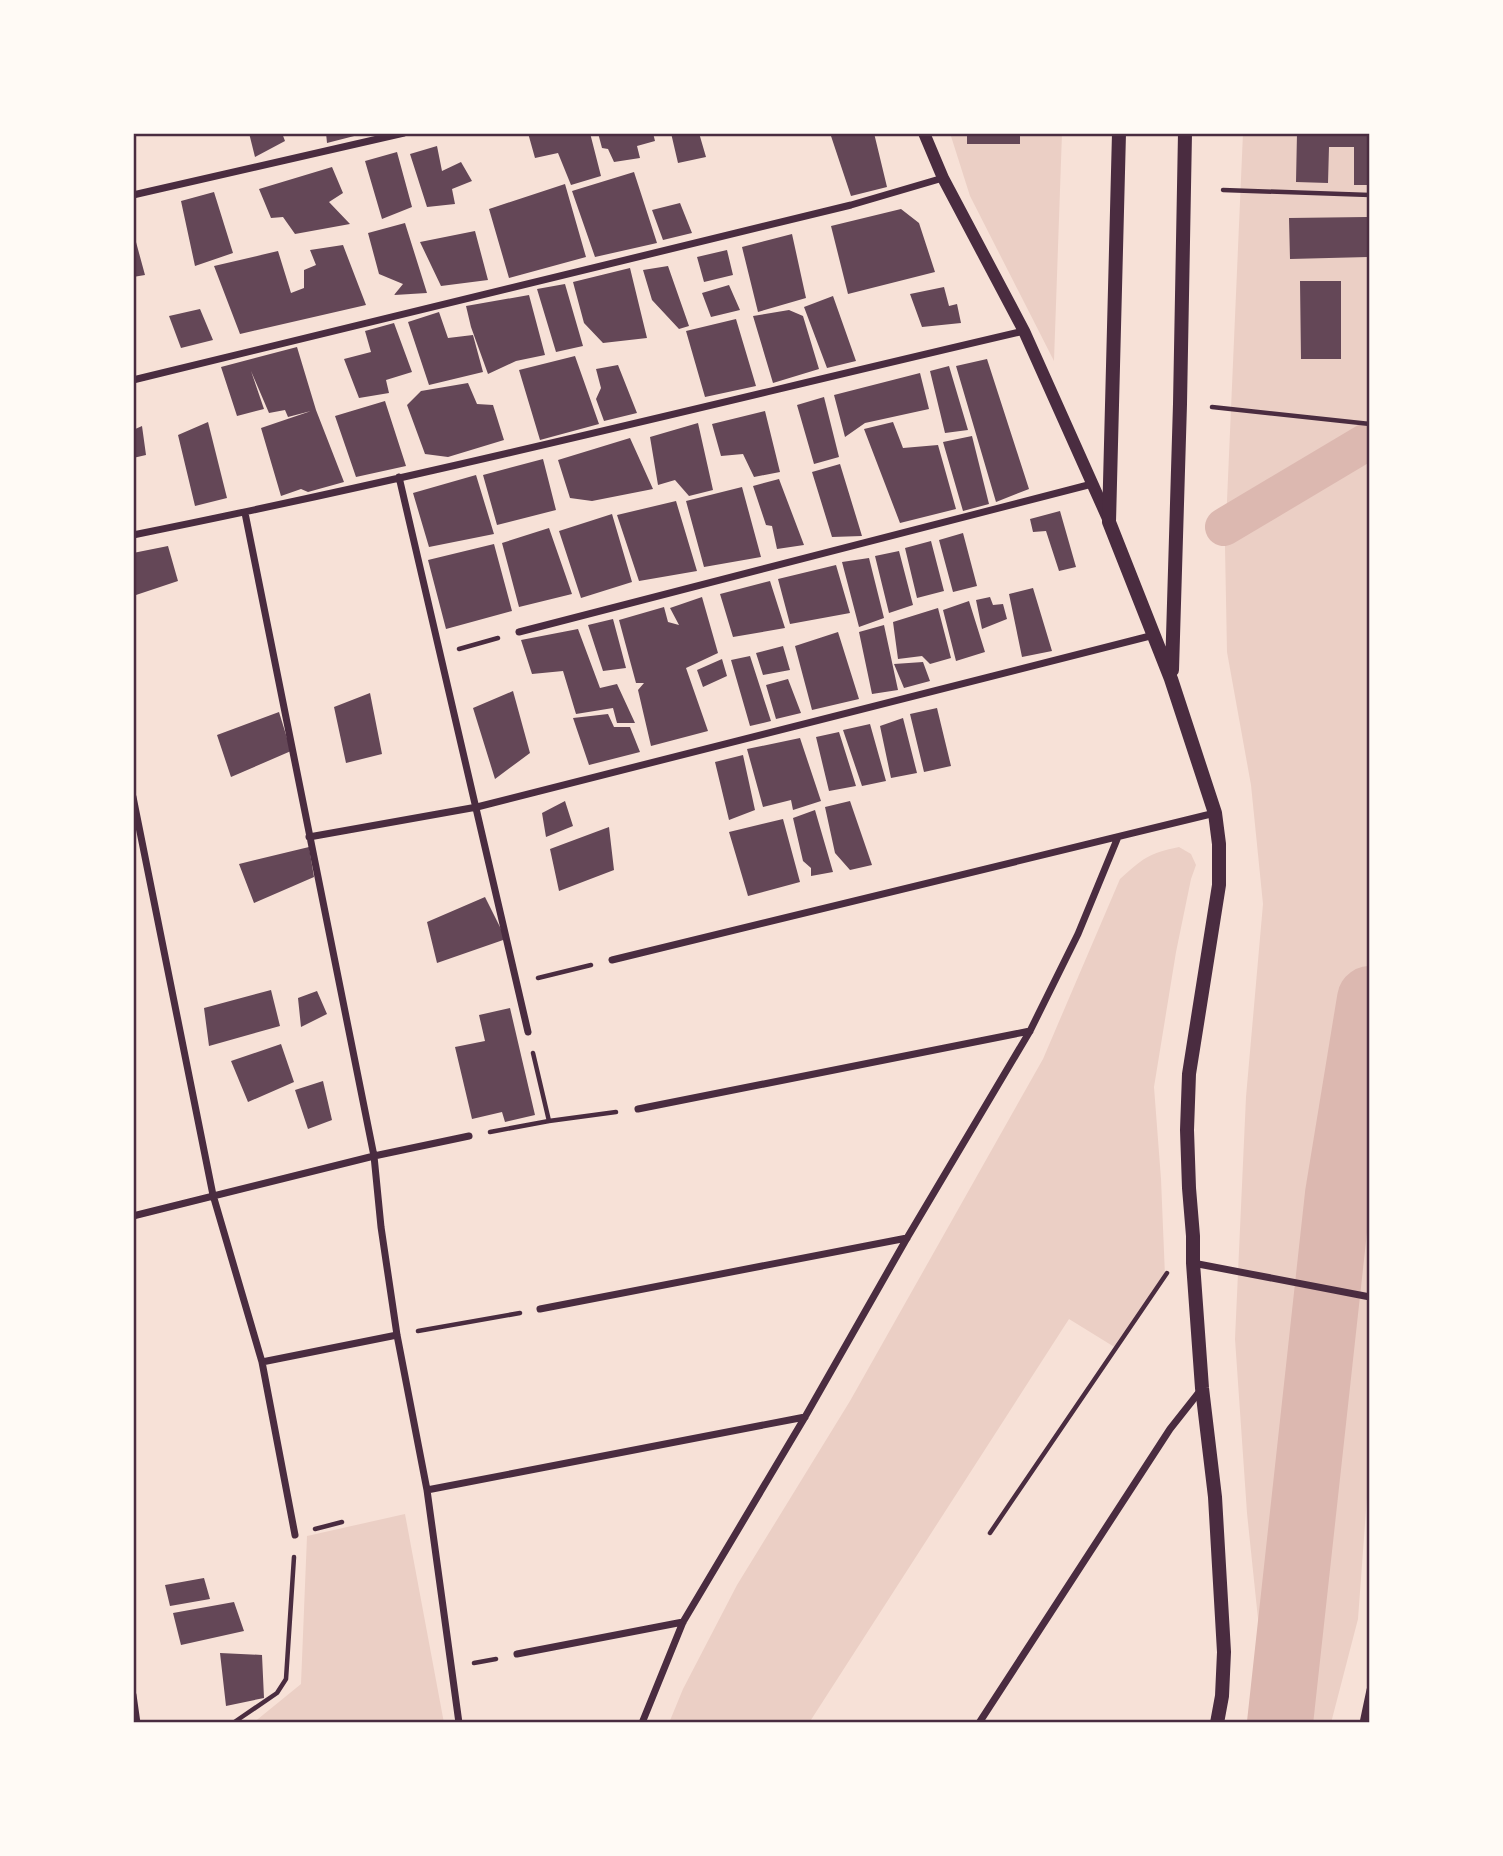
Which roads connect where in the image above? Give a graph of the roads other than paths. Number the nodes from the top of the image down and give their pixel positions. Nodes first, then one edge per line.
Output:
1 (404, 133) edge
2 (924, 133) edge
3 (1119, 133) edge
4 (1185, 133) edge
5 (943, 178) junction
6 (133, 195) edge
7 (1024, 331) junction
8 (133, 380) edge
9 (399, 477) junction
10 (1092, 484) junction
11 (245, 513) junction
12 (1109, 522) junction
13 (133, 535) edge
14 (519, 632) road end
15 (1155, 635) junction
16 (1171, 679) junction
17 (133, 797) edge
18 (477, 807) junction
19 (1215, 813) junction
20 (309, 837) junction
21 (1118, 837) junction
22 (612, 960) road end
23 (1030, 1031) junction
24 (528, 1032) road end
25 (638, 1109) road end
26 (469, 1136) road end
27 (374, 1156) junction
28 (212, 1195) junction
29 (133, 1216) edge
30 (907, 1238) junction
31 (1193, 1263) junction
32 (1368, 1297) edge
33 (540, 1309) road end
34 (397, 1335) junction
35 (262, 1362) junction
36 (1202, 1388) junction
37 (805, 1417) junction
38 (427, 1490) junction
39 (295, 1535) road end
40 (683, 1622) junction
41 (517, 1654) road end
42 (1370, 1690) edge
43 (133, 1695) edge
44 (137, 1723) edge
45 (459, 1723) edge
46 (642, 1723) edge
47 (979, 1723) edge
48 (1217, 1723) edge
49 (1363, 1723) edge

1 - 6 street
2 - 5 street
3 - 12 main road
4 - 16 main road
5 - 7 street
5 - 8 street
7 - 9 street
7 - 10 street
9 - 11 street
9 - 18 street
10 - 12 street
10 - 14 street
11 - 13 street
11 - 20 street
12 - 15 main road
15 - 16 main road
15 - 18 street
16 - 19 main road
17 - 28 street
18 - 20 street
18 - 24 street
19 - 21 street
19 - 31 main road
20 - 27 street
21 - 22 street
21 - 23 street
23 - 25 street
23 - 30 street
26 - 27 street
27 - 28 street
27 - 34 street
28 - 29 street
28 - 35 street
30 - 33 street
30 - 37 street
31 - 32 street
31 - 36 main road
34 - 35 street
34 - 38 street
35 - 39 street
36 - 47 street
36 - 48 main road
37 - 38 street
37 - 40 street
38 - 45 street
40 - 41 street
40 - 46 street
42 - 49 street
43 - 44 street

